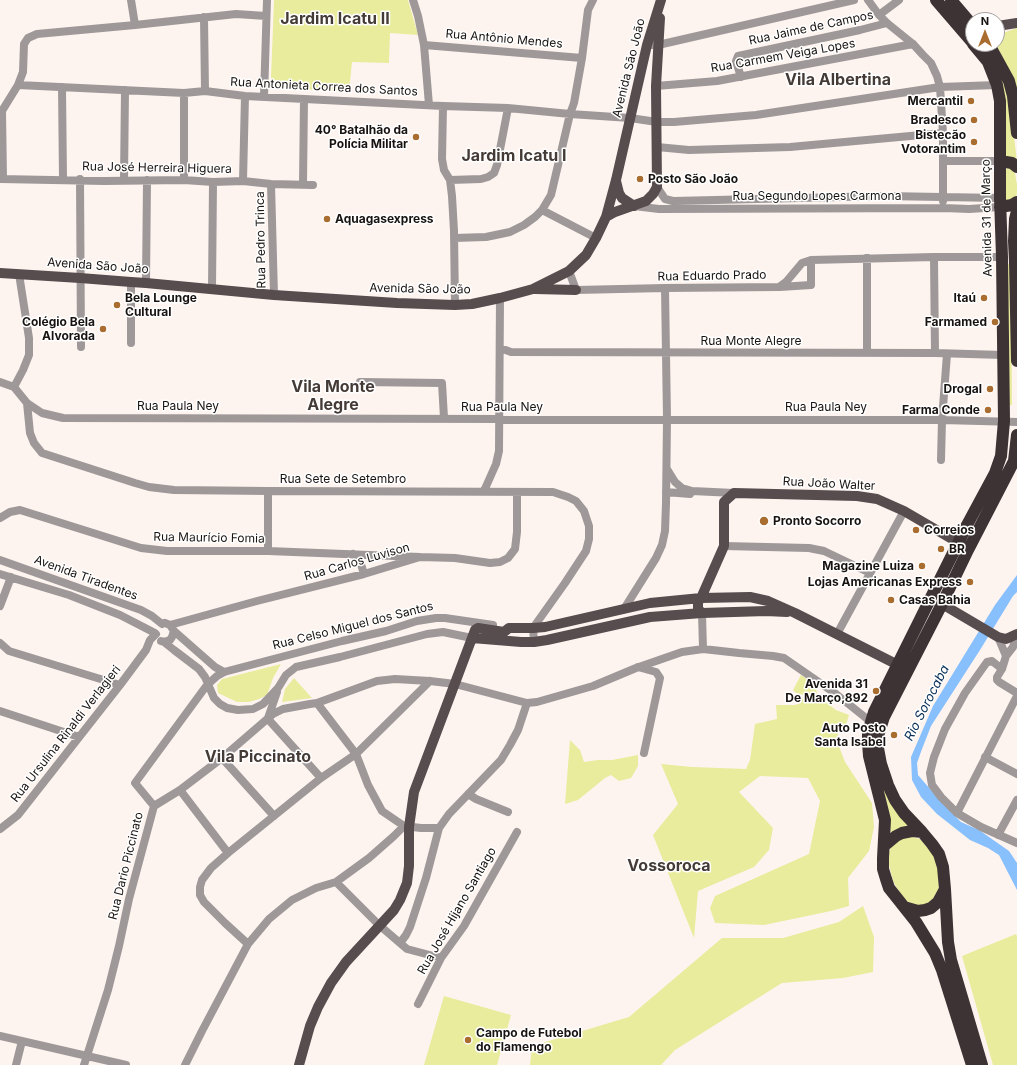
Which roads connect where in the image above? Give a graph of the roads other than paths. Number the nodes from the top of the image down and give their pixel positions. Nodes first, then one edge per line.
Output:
1 (131, 0) edge
2 (267, 0) edge
3 (413, 0) edge
4 (593, 0) edge
5 (661, 0) edge
6 (854, 0) edge
7 (868, 0) edge
8 (899, 0) edge
9 (936, 0) edge
10 (951, 0) edge
11 (879, 15) junction
12 (266, 16) junction
13 (965, 16) edge
14 (204, 18) junction
15 (1017, 23) edge
16 (887, 24) junction
17 (135, 25) junction
18 (1005, 25) edge
19 (965, 34) edge
20 (912, 44) junction
21 (424, 45) junction
22 (658, 45) junction
23 (647, 46) junction
24 (986, 52) edge
25 (993, 52) edge
26 (582, 58) junction
27 (741, 77) junction
28 (18, 85) junction
29 (997, 85) junction
30 (656, 86) junction
31 (62, 87) junction
32 (940, 87) junction
33 (125, 90) junction
34 (205, 91) junction
35 (184, 93) junction
36 (245, 96) junction
37 (264, 97) junction
38 (304, 99) junction
39 (429, 105) junction
40 (443, 106) junction
41 (508, 108) junction
42 (1, 112) edge
43 (570, 114) junction
44 (630, 118) junction
45 (657, 122) junction
46 (943, 133) junction
47 (1017, 133) edge
48 (657, 147) junction
49 (943, 161) junction
50 (1000, 161) junction
51 (1017, 167) edge
52 (2, 179) edge
53 (63, 179) junction
54 (80, 179) junction
55 (124, 180) junction
56 (147, 180) junction
57 (184, 180) junction
58 (450, 180) junction
59 (616, 180) junction
60 (243, 181) junction
61 (213, 182) junction
62 (271, 184) junction
63 (303, 184) junction
64 (313, 185) dead end
65 (657, 187) junction
66 (943, 197) junction
67 (1017, 202) edge
68 (1000, 203) junction
69 (671, 205) junction
70 (634, 206) junction
71 (944, 208) junction
72 (542, 210) junction
73 (1017, 211) edge
74 (606, 217) junction
75 (454, 238) junction
76 (596, 238) junction
77 (934, 257) junction
78 (867, 258) junction
79 (810, 260) junction
80 (1002, 260) junction
81 (1016, 262) edge
82 (569, 271) junction
83 (0, 273) edge
84 (19, 274) junction
85 (80, 278) junction
86 (131, 282) junction
87 (146, 283) junction
88 (779, 287) junction
89 (665, 288) junction
90 (212, 289) junction
91 (533, 289) junction
92 (576, 290) junction
93 (274, 295) junction
94 (500, 298) junction
95 (455, 304) junction
96 (130, 343) dead end
97 (81, 347) dead end
98 (500, 348) junction
99 (666, 353) junction
100 (867, 353) junction
101 (935, 353) junction
102 (947, 354) junction
103 (1003, 355) junction
104 (1017, 361) edge
105 (0, 382) edge
106 (360, 382) dead end
107 (14, 386) junction
108 (27, 404) junction
109 (444, 418) junction
110 (499, 419) junction
111 (667, 419) junction
112 (942, 420) junction
113 (1004, 422) junction
114 (1017, 422) edge
115 (1017, 435) edge
116 (1002, 446) junction
117 (941, 460) dead end
118 (1015, 461) edge
119 (667, 469) junction
120 (268, 491) junction
121 (484, 491) junction
122 (517, 492) junction
123 (666, 492) junction
124 (734, 493) junction
125 (724, 502) junction
126 (904, 511) junction
127 (0, 518) edge
128 (724, 546) junction
129 (963, 546) junction
130 (268, 551) junction
131 (353, 554) junction
132 (420, 557) junction
133 (0, 560) edge
134 (870, 573) junction
135 (0, 574) edge
136 (364, 574) junction
137 (11, 577) junction
138 (701, 598) junction
139 (942, 604) junction
140 (0, 606) edge
141 (624, 609) junction
142 (546, 610) junction
143 (702, 613) junction
144 (795, 613) junction
145 (931, 613) junction
146 (622, 621) junction
147 (168, 627) junction
148 (545, 627) junction
149 (509, 628) junction
150 (533, 628) junction
151 (155, 634) junction
152 (836, 634) junction
153 (1016, 634) edge
154 (997, 636) junction
155 (472, 638) junction
156 (548, 640) junction
157 (163, 641) junction
158 (342, 641) junction
159 (534, 642) junction
160 (0, 643) edge
161 (702, 649) junction
162 (146, 650) junction
163 (1006, 656) junction
164 (340, 657) junction
165 (638, 667) junction
166 (903, 668) junction
167 (1002, 669) junction
168 (224, 672) junction
169 (430, 681) junction
170 (455, 684) junction
171 (120, 685) junction
172 (207, 685) junction
173 (278, 688) junction
174 (1017, 693) edge
175 (1017, 696) edge
176 (317, 703) junction
177 (527, 703) junction
178 (0, 711) edge
179 (268, 719) junction
180 (871, 722) junction
181 (79, 737) junction
182 (644, 753) dead end
183 (356, 754) junction
184 (222, 758) junction
185 (985, 758) junction
186 (1017, 774) edge
187 (321, 778) junction
188 (180, 790) junction
189 (468, 794) junction
190 (1017, 800) edge
191 (154, 806) junction
192 (508, 812) dead end
193 (957, 812) junction
194 (274, 816) junction
195 (406, 826) junction
196 (439, 828) junction
197 (0, 829) edge
198 (517, 832) dead end
199 (922, 832) junction
200 (998, 835) junction
201 (1017, 843) edge
202 (884, 846) junction
203 (228, 853) junction
204 (336, 882) junction
205 (945, 889) junction
206 (904, 907) junction
207 (379, 925) junction
208 (400, 943) junction
209 (248, 944) junction
210 (441, 958) junction
211 (418, 1004) dead end
212 (0, 1036) edge
213 (22, 1041) junction
214 (87, 1056) junction
215 (16, 1065) edge
216 (84, 1065) edge
217 (126, 1065) edge
218 (185, 1065) edge
219 (299, 1065) edge
220 (972, 1065) edge
221 (982, 1065) edge

1 - 17 street
2 - 12 street
3 - 21 street
4 - 26 street
5 - 22 main road, Avenida São João
5 - 23 main road, Avenida São João
6 - 22 street
7 - 11 street
8 - 11 street
9 - 19 highway, Avenida 31 de Março
10 - 13 highway
11 - 16 street
12 - 14 street
12 - 37 street
14 - 17 street
14 - 34 street
15 - 18 main road
16 - 20 street
16 - 27 street, Rua Jaime de Campos
17 - 28 street
20 - 27 street, Rua Carmem Veiga Lopes
20 - 32 street
21 - 26 street, Rua Antônio Mendes
21 - 39 street
22 - 23 street
22 - 30 main road, Avenida São João
23 - 44 main road, Avenida São João
24 - 29 highway, Avenida 31 de Março
25 - 47 highway, Avenida 31 de Março
26 - 43 street
27 - 30 street, Rua Carmem Veiga Lopes
28 - 31 street, Rua Antonieta Correa dos Santos
28 - 42 street
29 - 32 street, Rua Antonieta Correa dos Santos
29 - 50 highway, Avenida 31 de Março
30 - 45 main road, Avenida São João
31 - 33 street, Rua Antonieta Correa dos Santos
31 - 53 street
32 - 45 street, Rua Antonieta Correa dos Santos
32 - 46 street
33 - 35 street, Rua Antonieta Correa dos Santos
33 - 55 street
34 - 35 street, Rua Antonieta Correa dos Santos
34 - 36 street, Rua Antonieta Correa dos Santos
35 - 57 street
36 - 37 street, Rua Antonieta Correa dos Santos
36 - 60 street
37 - 38 street, Rua Antonieta Correa dos Santos
38 - 39 street, Rua Antonieta Correa dos Santos
38 - 63 street
39 - 40 street, Rua Antonieta Correa dos Santos
40 - 41 street, Rua Antonieta Correa dos Santos
40 - 58 street
41 - 43 street, Rua Antonieta Correa dos Santos
41 - 58 street
42 - 52 street
43 - 44 street, Rua Antonieta Correa dos Santos
43 - 72 street
44 - 45 street, Rua Antonieta Correa dos Santos
44 - 59 main road, Avenida São João
45 - 48 main road, Avenida São João
46 - 48 street
46 - 49 street
48 - 65 main road, Avenida São João
49 - 50 street
49 - 66 street
50 - 51 highway
50 - 68 highway, Avenida 31 de Março
52 - 53 street, Rua José Herreira Higuera
53 - 54 street, Rua José Herreira Higuera
54 - 55 street, Rua José Herreira Higuera
54 - 85 street
55 - 56 street, Rua José Herreira Higuera
56 - 57 street, Rua José Herreira Higuera
56 - 87 street
57 - 61 street, Rua José Herreira Higuera
58 - 75 street
59 - 70 main road
59 - 74 main road, Avenida São João
60 - 61 street, Rua José Herreira Higuera
60 - 62 street, Rua José Herreira Higuera
61 - 90 street
62 - 63 street, Rua José Herreira Higuera
62 - 93 street, Rua Pedro Trinca
63 - 64 street, Rua José Herreira Higuera
65 - 69 street
65 - 70 main road
66 - 68 street
66 - 69 street
66 - 71 street
67 - 68 highway
68 - 71 street, Rua Segundo Lopes Carmona
68 - 80 highway, Avenida 31 de Março
69 - 70 street, Rua Segundo Lopes Carmona
69 - 71 street, Rua Segundo Lopes Carmona
70 - 74 main road
72 - 75 street
72 - 76 street
73 - 81 highway
74 - 76 main road, Avenida São João
75 - 95 street
76 - 82 main road, Avenida São João
77 - 78 street
77 - 80 street
77 - 101 street
78 - 79 street
78 - 100 street
79 - 88 street, Rua Eduardo Prado
79 - 88 street
80 - 81 street
80 - 103 highway, Avenida 31 de Março
81 - 104 highway
82 - 91 main road, Avenida São João
82 - 92 street
83 - 84 main road, Avenida São João
84 - 85 main road, Avenida São João
84 - 107 street
85 - 86 main road, Avenida São João
85 - 97 street
86 - 87 main road, Avenida São João
86 - 96 street
87 - 90 main road, Avenida São João
88 - 89 street, Rua Eduardo Prado
89 - 92 street, Rua Eduardo Prado
89 - 99 street
90 - 93 main road, Avenida São João
91 - 92 main road
91 - 94 main road, Avenida São João
93 - 95 main road, Avenida São João
94 - 95 main road, Avenida São João
94 - 98 street
98 - 99 street, Rua Monte Alegre
98 - 110 street
99 - 100 street, Rua Monte Alegre
99 - 111 street
100 - 101 street, Rua Monte Alegre
101 - 102 street, Rua Monte Alegre
102 - 103 street, Rua Monte Alegre
102 - 112 street
103 - 113 highway, Avenida 31 de Março
105 - 107 street
106 - 109 street
107 - 108 street, Rua Paula Ney
108 - 109 street, Rua Paula Ney
108 - 120 street, Rua Sete de Setembro
109 - 110 street, Rua Paula Ney
110 - 111 street, Rua Paula Ney
110 - 121 street
111 - 112 street, Rua Paula Ney
111 - 119 street
112 - 113 street, Rua Paula Ney
112 - 117 street
113 - 114 street, Rua Paula Ney
113 - 116 highway, Avenida 31 de Março
115 - 118 highway
116 - 118 highway
116 - 129 highway, Avenida 31 de Março
118 - 129 highway
119 - 123 street
119 - 124 street, Rua João Walter
120 - 121 street, Rua Sete de Setembro
120 - 130 street
121 - 122 street, Rua Sete de Setembro
122 - 132 street, Rua Carlos Luvison
122 - 142 street, Rua Sete de Setembro
123 - 125 street
123 - 141 street
124 - 125 main road
124 - 126 main road, Rua João Walter
125 - 128 main road
126 - 129 main road, Rua João Walter
126 - 134 street
127 - 130 street, Rua Maurício Fomia
128 - 134 street
128 - 138 main road
129 - 139 highway
129 - 145 highway
130 - 131 street, Rua Maurício Fomia
131 - 132 street, Rua Maurício Fomia
131 - 136 street
132 - 136 street, Rua Carlos Luvison
133 - 147 street, Avenida Tiradentes
134 - 152 street
135 - 137 street, Avenida Tiradentes
136 - 147 street, Rua Carlos Luvison
137 - 140 street
137 - 151 street, Avenida Tiradentes
138 - 141 main road, Rua Celso Miguel dos Santos
138 - 143 main road
138 - 144 main road, Rua Celso Miguel dos Santos
139 - 145 highway
139 - 154 main road
141 - 146 main road
141 - 148 main road, Rua Celso Miguel dos Santos
142 - 148 street
142 - 150 street, Rua Sete de Setembro
143 - 144 main road, Rua Celso Miguel dos Santos
143 - 146 main road, Rua Celso Miguel dos Santos
143 - 161 street
144 - 152 main road, Rua Celso Miguel dos Santos
145 - 166 highway
146 - 156 main road, Rua Celso Miguel dos Santos
147 - 151 street
147 - 157 street
147 - 168 street, Avenida Tiradentes
148 - 150 main road, Rua Celso Miguel dos Santos
148 - 156 street
149 - 150 main road, Rua Celso Miguel dos Santos
149 - 155 main road
149 - 158 street, Rua Celso Miguel dos Santos
150 - 159 street
151 - 157 street
151 - 162 street, Rua Ursulina Rinaldi Verlagieri
152 - 166 main road, Rua Celso Miguel dos Santos
153 - 154 main road
153 - 163 street
154 - 163 street
155 - 159 main road, Rua Celso Miguel dos Santos
155 - 164 street, Rua Celso Miguel dos Santos
155 - 170 main road
156 - 159 main road, Rua Celso Miguel dos Santos
157 - 162 street, Rua Ursulina Rinaldi Verlagieri
157 - 172 street
158 - 164 street
158 - 168 street, Rua Celso Miguel dos Santos
160 - 171 street
161 - 165 street
161 - 180 street
162 - 171 street, Rua Ursulina Rinaldi Verlagieri
163 - 167 street
164 - 173 street, Rua Celso Miguel dos Santos
165 - 177 street
165 - 182 street
166 - 180 highway
166 - 199 highway
167 - 174 street
167 - 193 street
168 - 172 street
169 - 170 street, Rua Dario Piccinato
169 - 176 street, Rua Dario Piccinato
169 - 183 street
170 - 177 street, Rua Dario Piccinato
170 - 195 main road
171 - 181 street, Rua Ursulina Rinaldi Verlagieri
172 - 173 street, Rua Celso Miguel dos Santos
172 - 191 street
173 - 179 street
175 - 185 street
176 - 179 street, Rua Dario Piccinato
176 - 183 street
177 - 189 street
178 - 181 street
179 - 184 street, Rua Dario Piccinato
179 - 187 street
180 - 202 highway
181 - 197 street, Rua Ursulina Rinaldi Verlagieri
183 - 187 street
183 - 195 street
184 - 188 street, Rua Dario Piccinato
184 - 194 street
185 - 186 street
185 - 193 street
187 - 194 street
188 - 191 street, Rua Dario Piccinato
188 - 203 street
189 - 192 street
189 - 196 street
190 - 200 street
191 - 214 street, Rua Dario Piccinato
193 - 200 street
194 - 203 street
195 - 196 street
195 - 204 street
195 - 207 main road
196 - 208 street
198 - 210 street, Rua José Hijano Santiago
199 - 202 highway
199 - 205 highway
200 - 201 street
202 - 206 highway
203 - 209 street
204 - 207 street
204 - 209 street
205 - 206 highway
205 - 221 highway
206 - 220 highway
207 - 208 street
207 - 219 main road
208 - 210 street
209 - 218 street
210 - 211 street, Rua José Hijano Santiago
212 - 213 street
213 - 214 street
213 - 215 street
214 - 216 street, Rua Dario Piccinato
214 - 217 street

